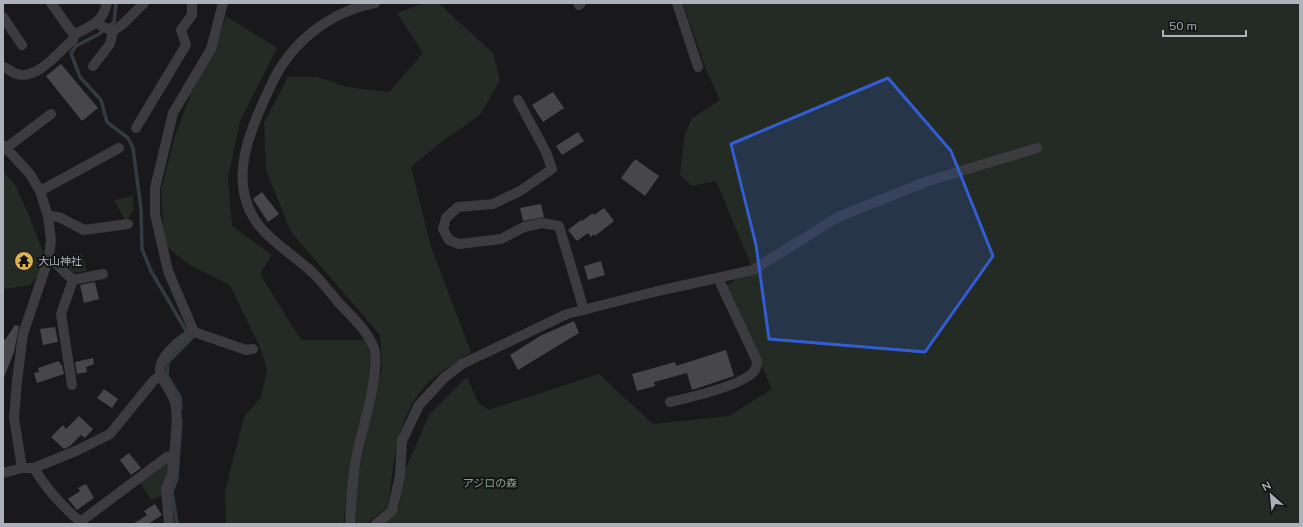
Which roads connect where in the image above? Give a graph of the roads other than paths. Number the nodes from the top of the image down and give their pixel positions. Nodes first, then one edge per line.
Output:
1 (51, 3) edge
2 (107, 3) edge
3 (144, 3) edge
4 (192, 3) edge
5 (223, 3) edge
6 (374, 3) edge
7 (677, 3) edge
8 (3, 17) edge
9 (106, 27) junction
10 (74, 35) junction
11 (22, 46) dead end
12 (93, 66) dead end
13 (3, 67) edge
14 (698, 67) dead end
15 (518, 100) dead end
16 (51, 114) dead end
17 (136, 128) dead end
18 (5, 146) edge
19 (119, 148) dead end
20 (1037, 148) dead end
21 (40, 191) junction
22 (48, 216) junction
23 (128, 224) dead end
24 (49, 257) junction
25 (103, 274) dead end
26 (718, 278) junction
27 (73, 280) junction
28 (584, 310) junction
29 (194, 332) junction
30 (253, 349) dead end
31 (161, 376) junction
32 (72, 385) dead end
33 (670, 402) dead end
34 (174, 456) junction
35 (22, 468) junction
36 (34, 468) junction
37 (3, 473) edge
38 (82, 523) edge
39 (169, 524) edge
40 (350, 524) edge
41 (376, 524) edge

1 - 10 street
2 - 9 street
3 - 9 street
4 - 17 street
5 - 29 street
6 - 40 street
7 - 14 street
8 - 11 street
9 - 10 street
9 - 12 street
10 - 13 street
15 - 28 street
16 - 18 street
18 - 21 street
19 - 21 street
20 - 26 street
21 - 22 street
22 - 23 street
22 - 24 street
24 - 27 street
24 - 35 street
25 - 27 street
26 - 28 street
26 - 33 street
27 - 32 street
28 - 41 street
29 - 30 street
29 - 31 street
31 - 34 street
31 - 36 street
34 - 38 street
34 - 39 street
35 - 36 street
35 - 37 street
36 - 38 street

